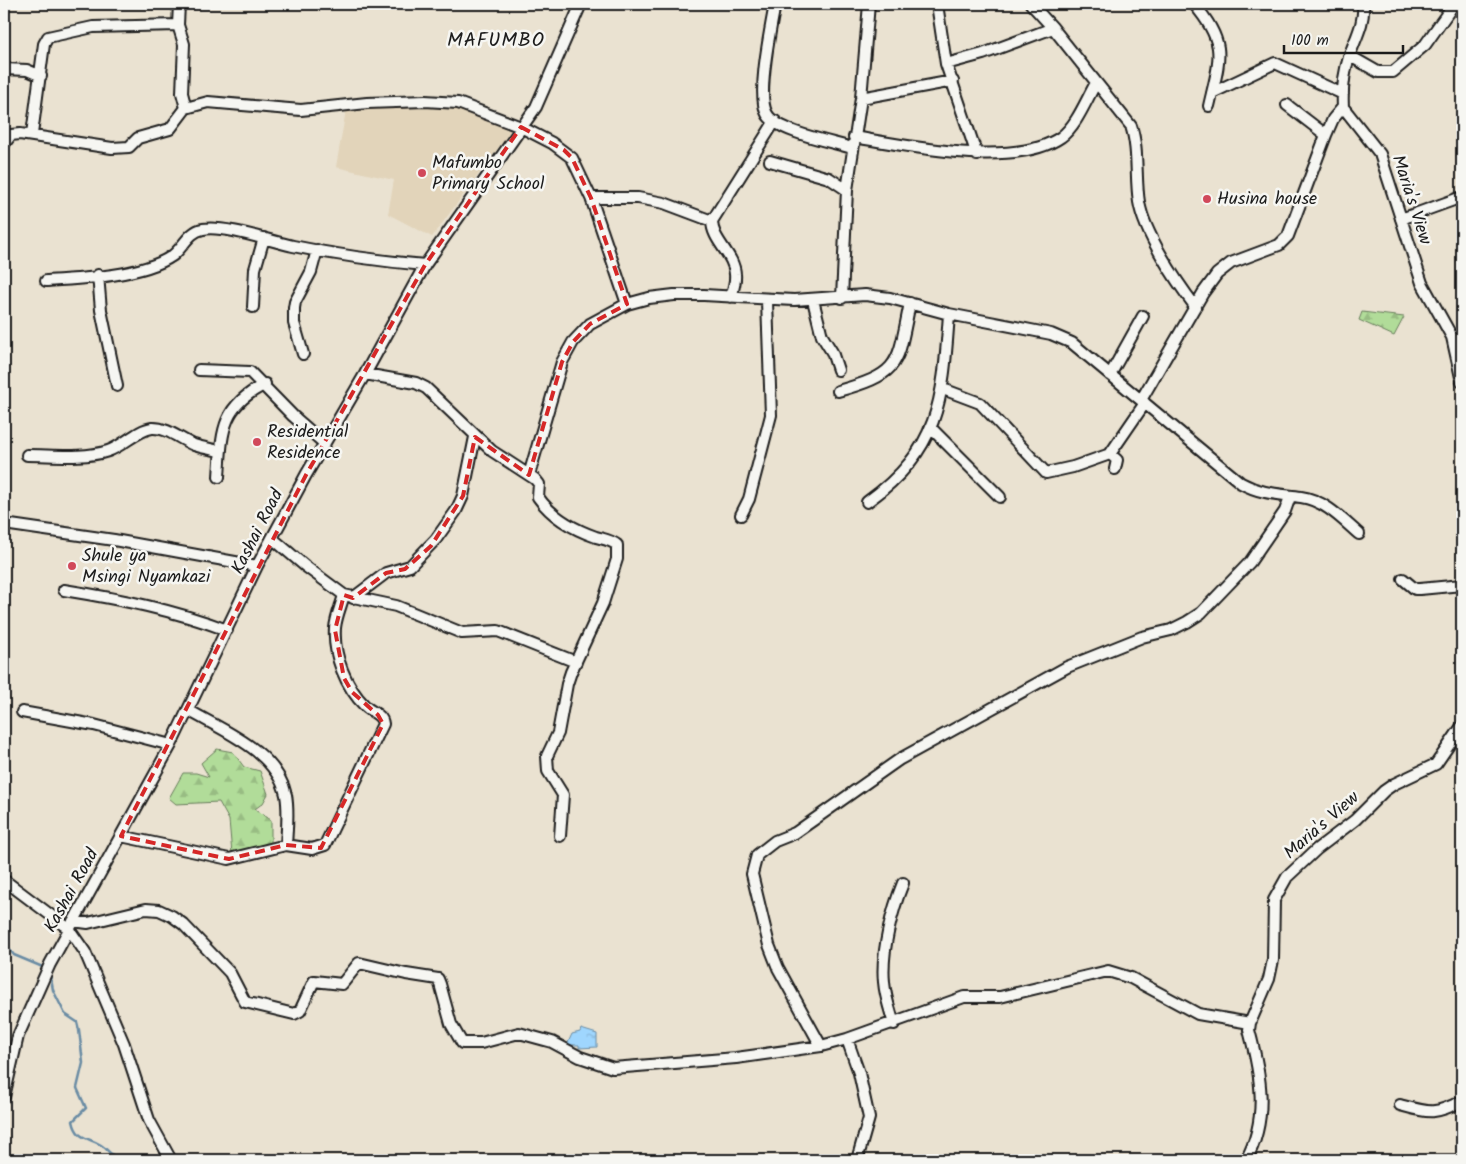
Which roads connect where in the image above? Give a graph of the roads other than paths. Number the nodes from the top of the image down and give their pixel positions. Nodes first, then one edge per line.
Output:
1 (180, 4) edge
2 (581, 4) edge
3 (775, 4) edge
4 (869, 4) edge
5 (937, 4) edge
6 (1030, 4) edge
7 (1194, 4) edge
8 (1363, 4) edge
9 (1454, 4) edge
10 (178, 25) junction
11 (1053, 28) junction
12 (1350, 56) junction
13 (946, 64) junction
14 (4, 69) edge
15 (41, 76) junction
16 (952, 81) junction
17 (1096, 83) junction
18 (1212, 93) junction
19 (1343, 94) junction
20 (861, 98) junction
21 (1287, 105) dead end
22 (1209, 106) dead end
23 (1344, 107) junction
24 (186, 108) junction
25 (775, 122) junction
26 (521, 127) junction
27 (32, 134) junction
28 (1326, 135) junction
29 (854, 137) junction
30 (4, 144) edge
31 (852, 148) junction
32 (977, 154) junction
33 (770, 161) dead end
34 (847, 190) junction
35 (1462, 197) edge
36 (591, 198) junction
37 (1402, 219) junction
38 (712, 221) junction
39 (264, 238) junction
40 (317, 250) junction
41 (425, 264) junction
42 (98, 275) junction
43 (46, 281) dead end
44 (731, 298) junction
45 (842, 298) junction
46 (767, 300) junction
47 (813, 300) junction
48 (910, 303) junction
49 (627, 304) junction
50 (1195, 306) junction
51 (253, 307) dead end
52 (949, 314) junction
53 (1143, 316) dead end
54 (1457, 336) edge
55 (303, 354) dead end
56 (199, 370) dead end
57 (838, 370) dead end
58 (365, 374) junction
59 (1110, 375) junction
60 (1462, 382) edge
61 (265, 384) junction
62 (117, 386) dead end
63 (943, 389) junction
64 (838, 391) dead end
65 (1143, 402) junction
66 (932, 428) junction
67 (475, 437) junction
68 (324, 443) junction
69 (220, 451) junction
70 (1110, 454) junction
71 (27, 455) dead end
72 (1115, 469) dead end
73 (529, 475) junction
74 (219, 477) dead end
75 (1000, 497) dead end
76 (1290, 497) junction
77 (868, 502) dead end
78 (741, 515) dead end
79 (4, 524) edge
80 (1359, 534) dead end
81 (272, 538) junction
82 (257, 566) junction
83 (1403, 579) dead end
84 (1462, 585) edge
85 (64, 590) dead end
86 (349, 596) junction
87 (226, 630) junction
88 (576, 662) junction
89 (188, 710) junction
90 (22, 712) dead end
91 (1462, 726) edge
92 (171, 745) junction
93 (121, 836) junction
94 (560, 836) dead end
95 (286, 845) junction
96 (4, 880) edge
97 (903, 883) dead end
98 (71, 925) junction
99 (1250, 1023) junction
100 (894, 1024) junction
101 (847, 1039) junction
102 (821, 1046) junction
103 (4, 1097) edge
104 (1462, 1101) edge
105 (1400, 1105) dead end
106 (171, 1160) edge
107 (857, 1160) edge
108 (1246, 1160) edge

1 - 10 street
2 - 26 street, Kashai Road
3 - 25 street
4 - 20 street
5 - 13 street
6 - 11 street
7 - 18 street
8 - 12 street
9 - 12 street
10 - 15 street
10 - 24 street
11 - 13 street
11 - 17 street
12 - 19 street
13 - 16 street
14 - 15 street
15 - 27 street
16 - 20 street
16 - 32 street
17 - 32 street
17 - 50 street
18 - 19 street
18 - 22 street
19 - 23 street
20 - 29 street
21 - 28 street
23 - 28 street
23 - 37 street, Maria's View
24 - 26 street
24 - 27 street
25 - 31 street
25 - 38 street
26 - 36 street
26 - 41 street, Kashai Road
27 - 30 street
28 - 50 street
29 - 31 street
29 - 32 street
31 - 34 street
33 - 34 street
34 - 45 street
35 - 37 street
36 - 38 street
36 - 49 street
37 - 54 street, Maria's View
38 - 44 street
39 - 40 street
39 - 42 street
39 - 51 street
40 - 41 street
40 - 55 street
41 - 58 street, Kashai Road
42 - 43 street
42 - 62 street
44 - 46 street
44 - 49 street
45 - 47 street
45 - 48 street
46 - 47 street
46 - 78 street
47 - 57 street
48 - 52 street
48 - 64 street
49 - 73 street
50 - 65 street
52 - 59 street
52 - 63 street
53 - 59 street
54 - 60 street, Maria's View
56 - 61 street
58 - 67 street
58 - 68 street, Kashai Road
59 - 65 street
61 - 68 street
61 - 69 street
63 - 66 street
63 - 70 street
65 - 70 street
65 - 76 street
66 - 75 street
66 - 77 street
67 - 73 street
67 - 86 street
68 - 81 street, Kashai Road
69 - 71 street
69 - 74 street
70 - 72 street
73 - 88 street
76 - 80 street
76 - 102 street
79 - 82 street
81 - 82 street, Kashai Road
81 - 86 street
82 - 87 street, Kashai Road
83 - 84 street
85 - 87 street
86 - 88 street
86 - 95 street
87 - 89 street, Kashai Road
88 - 94 street
89 - 92 street, Kashai Road
89 - 95 street
90 - 92 street
91 - 99 street, Maria's View
92 - 93 street, Kashai Road
93 - 95 street
93 - 98 street, Kashai Road
96 - 98 street
97 - 100 street
98 - 102 street
98 - 103 street, Kashai Road
98 - 106 street
99 - 100 street
99 - 108 street, Maria's View
100 - 101 street
101 - 102 street
101 - 107 street
104 - 105 street

